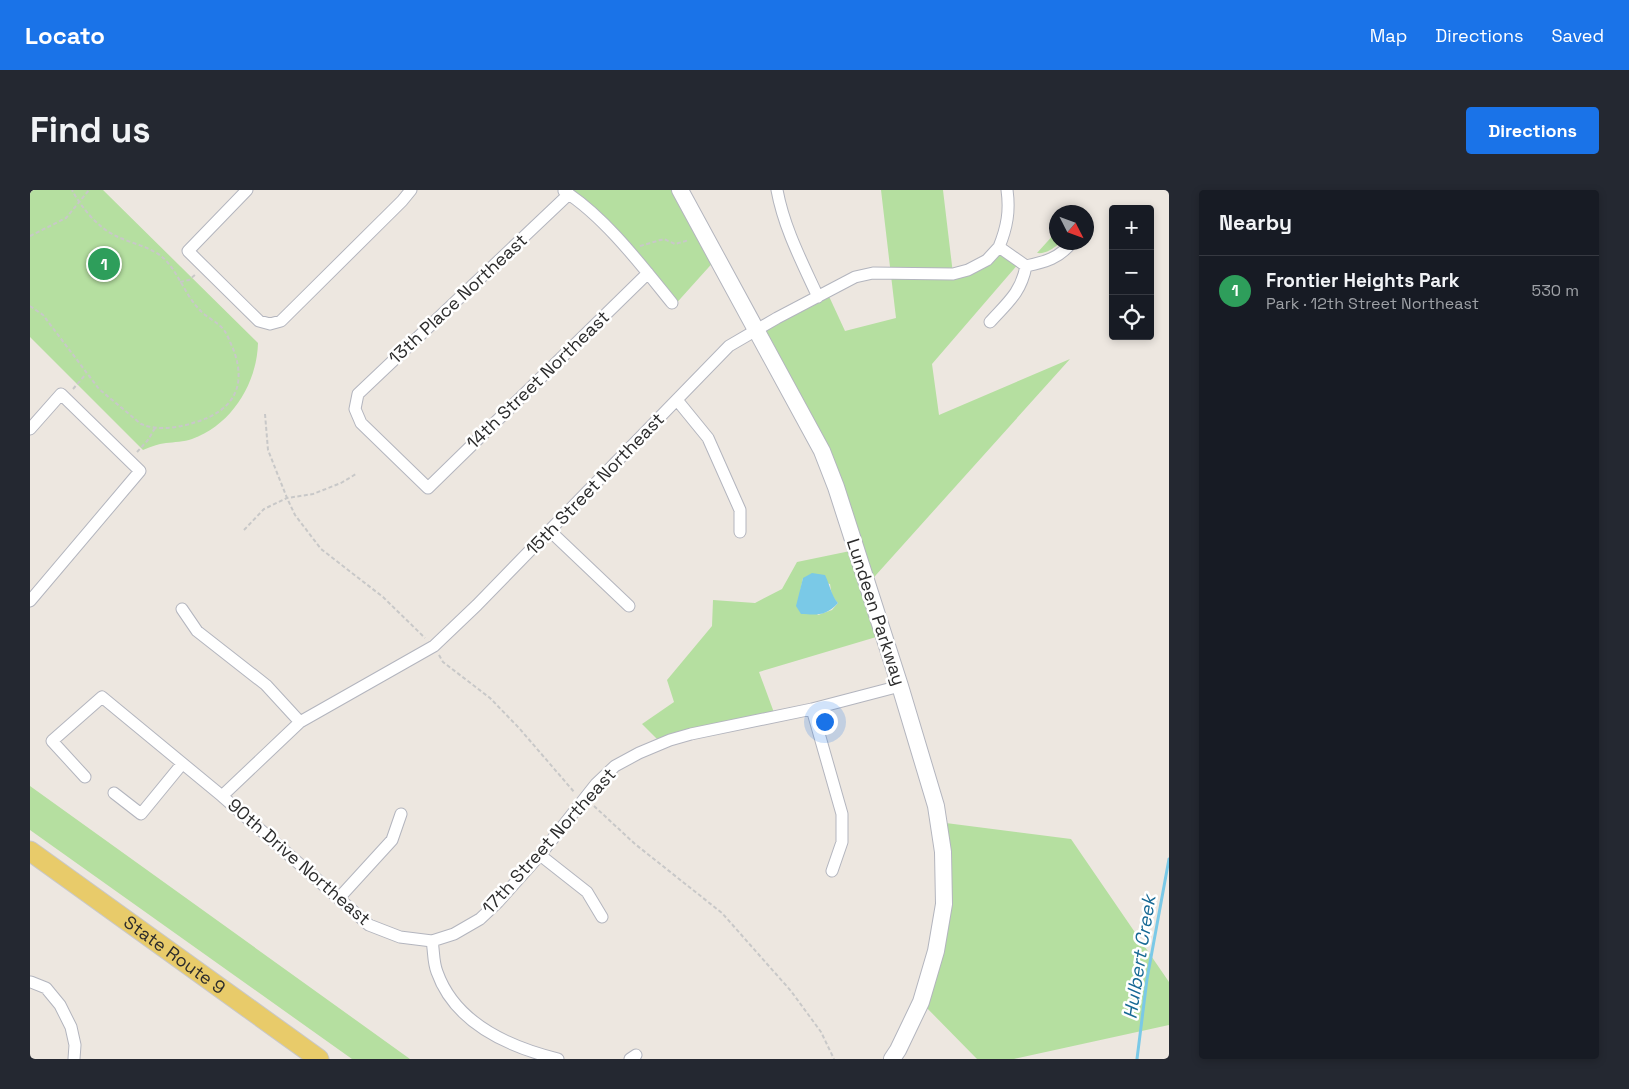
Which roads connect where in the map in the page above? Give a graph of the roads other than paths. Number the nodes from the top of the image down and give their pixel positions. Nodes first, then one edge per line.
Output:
1 (247, 190) edge
2 (411, 190) edge
3 (680, 190) edge
4 (777, 190) edge
5 (1007, 190) edge
6 (566, 192) edge
7 (999, 247) junction
8 (1066, 250) edge
9 (1026, 266) junction
10 (648, 273) junction
11 (818, 297) junction
12 (672, 303) dead end
13 (990, 322) dead end
14 (756, 329) junction
15 (676, 400) junction
16 (30, 429) edge
17 (428, 488) joint
18 (550, 530) junction
19 (740, 532) dead end
20 (30, 601) edge
21 (629, 606) dead end
22 (182, 609) dead end
23 (900, 686) junction
24 (812, 709) junction
25 (300, 722) junction
26 (182, 764) junction
27 (85, 777) dead end
28 (114, 792) dead end
29 (222, 796) junction
30 (401, 814) dead end
31 (30, 851) edge
32 (540, 855) junction
33 (832, 870) dead end
34 (339, 898) junction
35 (602, 918) dead end
36 (432, 941) junction
37 (31, 982) edge
38 (74, 1059) edge
39 (318, 1059) edge
40 (558, 1059) edge
41 (892, 1059) edge

1 - 2 street
3 - 14 main road, Lundeen Parkway
4 - 11 street
5 - 7 street
6 - 10 street
6 - 17 street, 13th Place Northeast
7 - 9 street
7 - 11 street, 15th Street Northeast
8 - 9 street
9 - 13 street
10 - 12 street
10 - 17 street, 14th Street Northeast
11 - 14 street, 15th Street Northeast
14 - 15 street, 15th Street Northeast
14 - 23 main road, Lundeen Parkway
15 - 18 street, 15th Street Northeast
15 - 19 street
16 - 20 street
18 - 21 street
18 - 25 street, 15th Street Northeast
22 - 25 street
23 - 24 street, 17th Street Northeast
23 - 41 main road, Lundeen Parkway
24 - 32 street, 17th Street Northeast
24 - 33 street
25 - 29 street, 15th Street Northeast
26 - 27 street, 90th Drive Northeast
26 - 28 street
26 - 29 street, 90th Drive Northeast
29 - 34 street, 90th Drive Northeast
30 - 34 street
31 - 39 main road, State Route 9
32 - 35 street
32 - 36 street, 17th Street Northeast
34 - 36 street, 90th Drive Northeast
36 - 40 street
37 - 38 street

